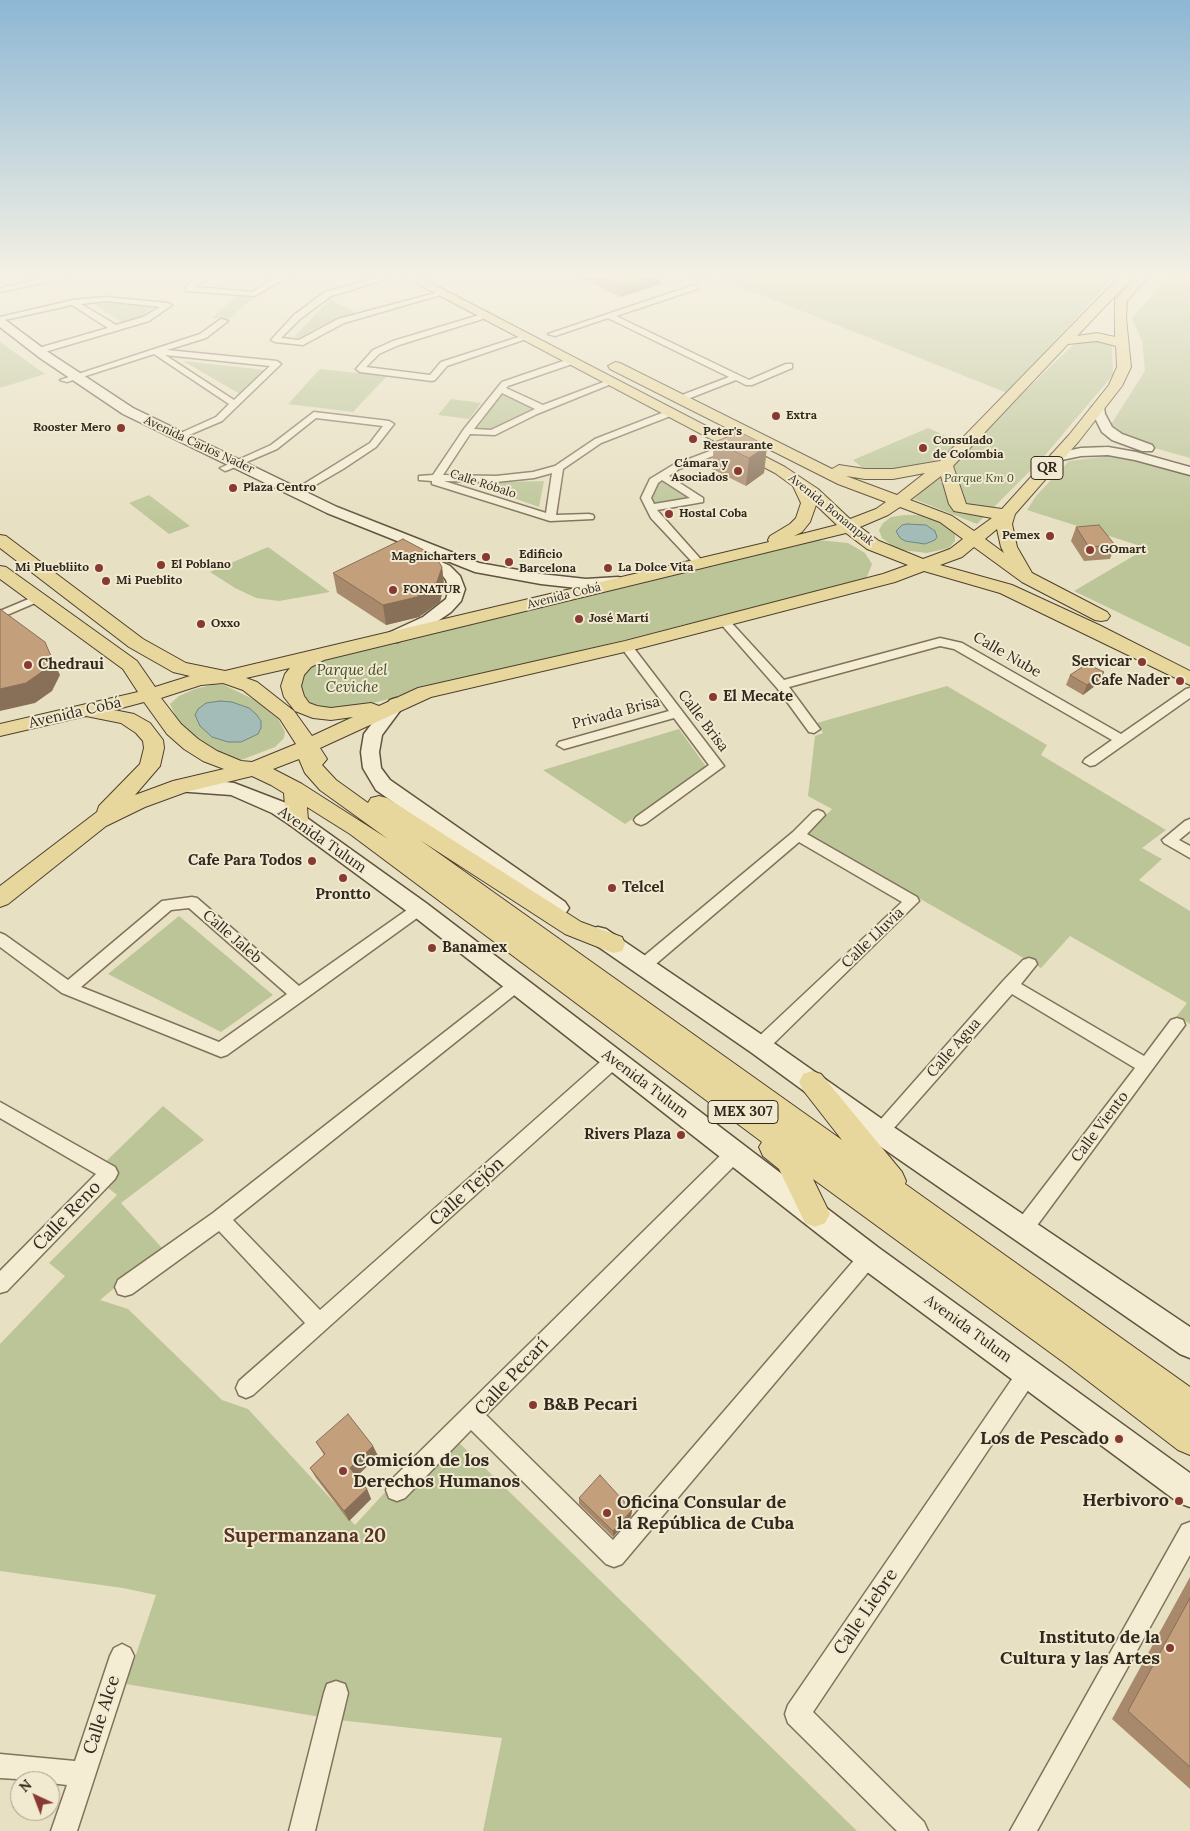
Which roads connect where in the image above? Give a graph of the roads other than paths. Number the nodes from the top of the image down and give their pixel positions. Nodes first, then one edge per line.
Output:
1 (40, 358) edge
2 (44, 358) edge
3 (134, 358) edge
4 (165, 358) edge
5 (221, 358) edge
6 (370, 358) edge
7 (462, 358) edge
8 (567, 358) edge
9 (697, 358) edge
10 (1047, 358) edge
11 (1123, 358) edge
12 (602, 359) dead end
13 (572, 361) junction
14 (50, 365) junction
15 (789, 366) dead end
16 (736, 377) junction
17 (70, 378) junction
18 (612, 382) junction
19 (501, 389) junction
20 (680, 398) junction
21 (235, 404) junction
22 (1098, 407) junction
23 (543, 408) junction
24 (670, 413) junction
25 (467, 431) junction
26 (179, 436) junction
27 (1117, 437) junction
28 (734, 445) junction
29 (1108, 451) junction
30 (1057, 457) junction
31 (804, 459) junction
32 (1190, 462) edge
33 (231, 465) junction
34 (944, 465) junction
35 (558, 468) junction
36 (1190, 471) edge
37 (662, 476) junction
38 (436, 478) junction
39 (844, 480) junction
40 (806, 487) junction
41 (296, 492) junction
42 (898, 502) junction
43 (651, 508) junction
44 (924, 510) junction
45 (1006, 513) junction
46 (875, 515) junction
47 (589, 516) dead end
48 (550, 518) junction
49 (850, 527) junction
50 (818, 536) junction
51 (864, 539) junction
52 (0, 540) edge
53 (961, 548) junction
54 (754, 550) junction
55 (899, 556) junction
56 (700, 564) junction
57 (925, 566) junction
58 (475, 567) junction
59 (0, 571) edge
60 (888, 578) junction
61 (1028, 578) junction
62 (454, 579) junction
63 (618, 582) junction
64 (1006, 589) junction
65 (840, 591) junction
66 (38, 598) junction
67 (0, 615) edge
68 (724, 621) junction
69 (1100, 624) junction
70 (392, 638) junction
71 (626, 646) junction
72 (320, 654) junction
73 (1162, 655) junction
74 (1190, 661) edge
75 (169, 662) junction
76 (138, 674) junction
77 (225, 677) junction
78 (1190, 679) edge
79 (781, 685) junction
80 (425, 692) junction
81 (1190, 692) edge
82 (150, 695) junction
83 (396, 704) junction
84 (78, 712) junction
85 (678, 713) junction
86 (814, 729) dead end
87 (0, 730) edge
88 (1121, 740) junction
89 (564, 745) dead end
90 (309, 746) junction
91 (1090, 762) dead end
92 (254, 769) junction
93 (181, 786) junction
94 (294, 789) junction
95 (818, 815) dead end
96 (297, 820) junction
97 (641, 820) dead end
98 (98, 821) junction
99 (1190, 824) edge
100 (798, 835) junction
101 (1190, 853) edge
102 (0, 898) edge
103 (419, 909) junction
104 (0, 939) edge
105 (613, 944) junction
106 (1029, 964) dead end
107 (644, 965) junction
108 (516, 985) junction
109 (1009, 985) junction
110 (68, 989) junction
111 (298, 995) junction
112 (1177, 1025) dead end
113 (760, 1046) junction
114 (656, 1050) junction
115 (614, 1060) junction
116 (1146, 1066) junction
117 (812, 1082) junction
118 (0, 1109) edge
119 (880, 1132) junction
120 (735, 1153) junction
121 (912, 1206) junction
122 (815, 1214) junction
123 (220, 1219) junction
124 (1023, 1229) junction
125 (869, 1257) junction
126 (0, 1284) edge
127 (125, 1288) dead end
128 (319, 1324) junction
129 (1190, 1344) edge
130 (1028, 1373) junction
131 (246, 1388) dead end
132 (1190, 1407) edge
133 (471, 1415) junction
134 (1190, 1438) edge
135 (397, 1490) dead end
136 (1190, 1492) edge
137 (1190, 1533) edge
138 (122, 1656) dead end
139 (336, 1693) dead end
140 (0, 1766) edge
141 (83, 1774) junction
142 (64, 1831) edge
143 (302, 1831) edge
144 (915, 1831) edge
145 (1023, 1831) edge

1 - 14 street, Avenida Carlos Nader
2 - 14 street, Avenida Carlos Nader
3 - 17 street
4 - 21 street
5 - 21 street
6 - 7 street
8 - 13 main road, Avenida Bonampak
9 - 16 street
10 - 34 main road, Avenida Cobá
11 - 22 main road, QR
12 - 20 main road, Avenida Bonampak
13 - 18 main road, Avenida Bonampak
13 - 19 street, Calle Róbalo
14 - 17 street, Avenida Carlos Nader
15 - 16 street
16 - 20 street
17 - 26 street, Avenida Carlos Nader
17 - 33 street, Avenida Carlos Nader
18 - 23 street
18 - 24 main road, Avenida Bonampak
19 - 23 street
19 - 25 street, Calle Róbalo
20 - 31 main road, Avenida Bonampak
21 - 26 street
22 - 27 street
22 - 30 main road, QR
23 - 25 street
24 - 28 main road, Avenida Bonampak
24 - 35 street, Calle Róbalo
25 - 38 street, Calle Róbalo
26 - 33 street, Avenida Carlos Nader
27 - 29 street
27 - 32 street
28 - 37 street
28 - 40 main road, Avenida Bonampak
29 - 30 street
29 - 36 street
30 - 45 main road, QR
31 - 34 main road
31 - 39 main road, Avenida Bonampak
33 - 41 street, Avenida Carlos Nader
33 - 41 street
33 - 62 street, Avenida Carlos Nader
34 - 42 main road, Avenida Cobá
34 - 45 main road
35 - 38 street, Calle Róbalo
35 - 48 street
37 - 43 street
37 - 43 street
38 - 48 street, Calle Róbalo
39 - 40 main road
39 - 42 main road, Avenida Bonampak
40 - 49 main road, Avenida Bonampak
40 - 54 main road
41 - 58 street, Avenida Carlos Nader
42 - 44 main road, Avenida Bonampak
42 - 46 main road, Avenida Cobá
43 - 56 street
44 - 46 main road
44 - 53 main road, Avenida Bonampak
45 - 53 main road, QR
45 - 61 main road
46 - 49 main road, Avenida Cobá
46 - 51 main road
47 - 48 street, Calle Róbalo
49 - 50 main road, Avenida Cobá
49 - 51 main road, Avenida Bonampak
50 - 54 main road, Avenida Cobá
50 - 65 main road
51 - 55 main road, Avenida Bonampak
52 - 75 main road
53 - 55 main road
53 - 57 main road
53 - 61 main road, Avenida Bonampak
54 - 56 main road, Avenida Cobá
55 - 57 main road, Avenida Bonampak
56 - 63 main road, Avenida Cobá
57 - 60 main road
57 - 64 main road, Avenida Bonampak
58 - 62 street
58 - 63 street, Avenida Carlos Nader
59 - 66 main road
60 - 64 main road
60 - 65 main road
61 - 69 main road, Avenida Bonampak
62 - 70 street
63 - 70 main road, Avenida Cobá
64 - 69 main road, Avenida Bonampak
65 - 68 main road
66 - 67 street
66 - 76 main road
68 - 71 main road
68 - 79 street
69 - 73 main road, Avenida Bonampak
70 - 72 main road, Avenida Cobá
71 - 80 main road
71 - 85 street, Calle Brisa
72 - 77 main road, Avenida Cobá
72 - 80 main road
73 - 74 main road, Avenida Bonampak
73 - 78 main road, Avenida Bonampak
75 - 76 main road
75 - 77 main road
76 - 82 main road
77 - 82 main road, Avenida Cobá
77 - 90 main road
79 - 86 street
79 - 88 street, Calle Nube
80 - 83 main road
81 - 88 street
82 - 84 main road, Avenida Cobá
82 - 92 main road, Avenida Tulum
83 - 90 main road
83 - 105 street
84 - 87 main road, Avenida Cobá
84 - 98 main road
85 - 89 street, Privada Brisa
85 - 97 street, Calle Brisa
88 - 91 street
90 - 92 main road
90 - 105 main road
90 - 121 main road, MEX 307
92 - 93 main road
92 - 94 main road, Avenida Tulum / MEX 307
93 - 96 street, Avenida Tulum
93 - 98 main road
94 - 96 main road
94 - 114 main road, Avenida Tulum / MEX 307
95 - 100 street
96 - 103 street, Avenida Tulum
98 - 102 main road
99 - 101 street
100 - 107 street
100 - 113 street, Calle Lluvia
103 - 108 street, Avenida Tulum
103 - 111 street
104 - 110 street
105 - 107 street
106 - 109 street, Calle Agua
107 - 113 street
108 - 115 street, Avenida Tulum
108 - 123 street
109 - 116 street
109 - 119 street, Calle Agua
110 - 111 street
110 - 111 street, Calle Jaleb
112 - 116 street, Calle Viento
113 - 117 street
114 - 122 main road
114 - 134 main road, Avenida Tulum / MEX 307
115 - 120 street, Avenida Tulum
115 - 128 street, Calle Tejón
116 - 124 street, Calle Viento
117 - 119 street
117 - 121 main road
118 - 126 street, Calle Reno
119 - 124 street
120 - 122 street, Avenida Tulum
120 - 133 street, Calle Pecarí
121 - 132 main road, MEX 307
122 - 125 street, Avenida Tulum
123 - 127 street
123 - 128 street
124 - 129 street
125 - 130 street, Avenida Tulum
125 - 133 street, Calle Pecarí
128 - 131 street, Calle Tejón
130 - 136 street, Avenida Tulum
130 - 144 street, Calle Liebre
133 - 135 street
137 - 145 street
138 - 141 street, Calle Alce
139 - 143 street
140 - 141 street, Calle Alce
141 - 142 street, Calle Alce

